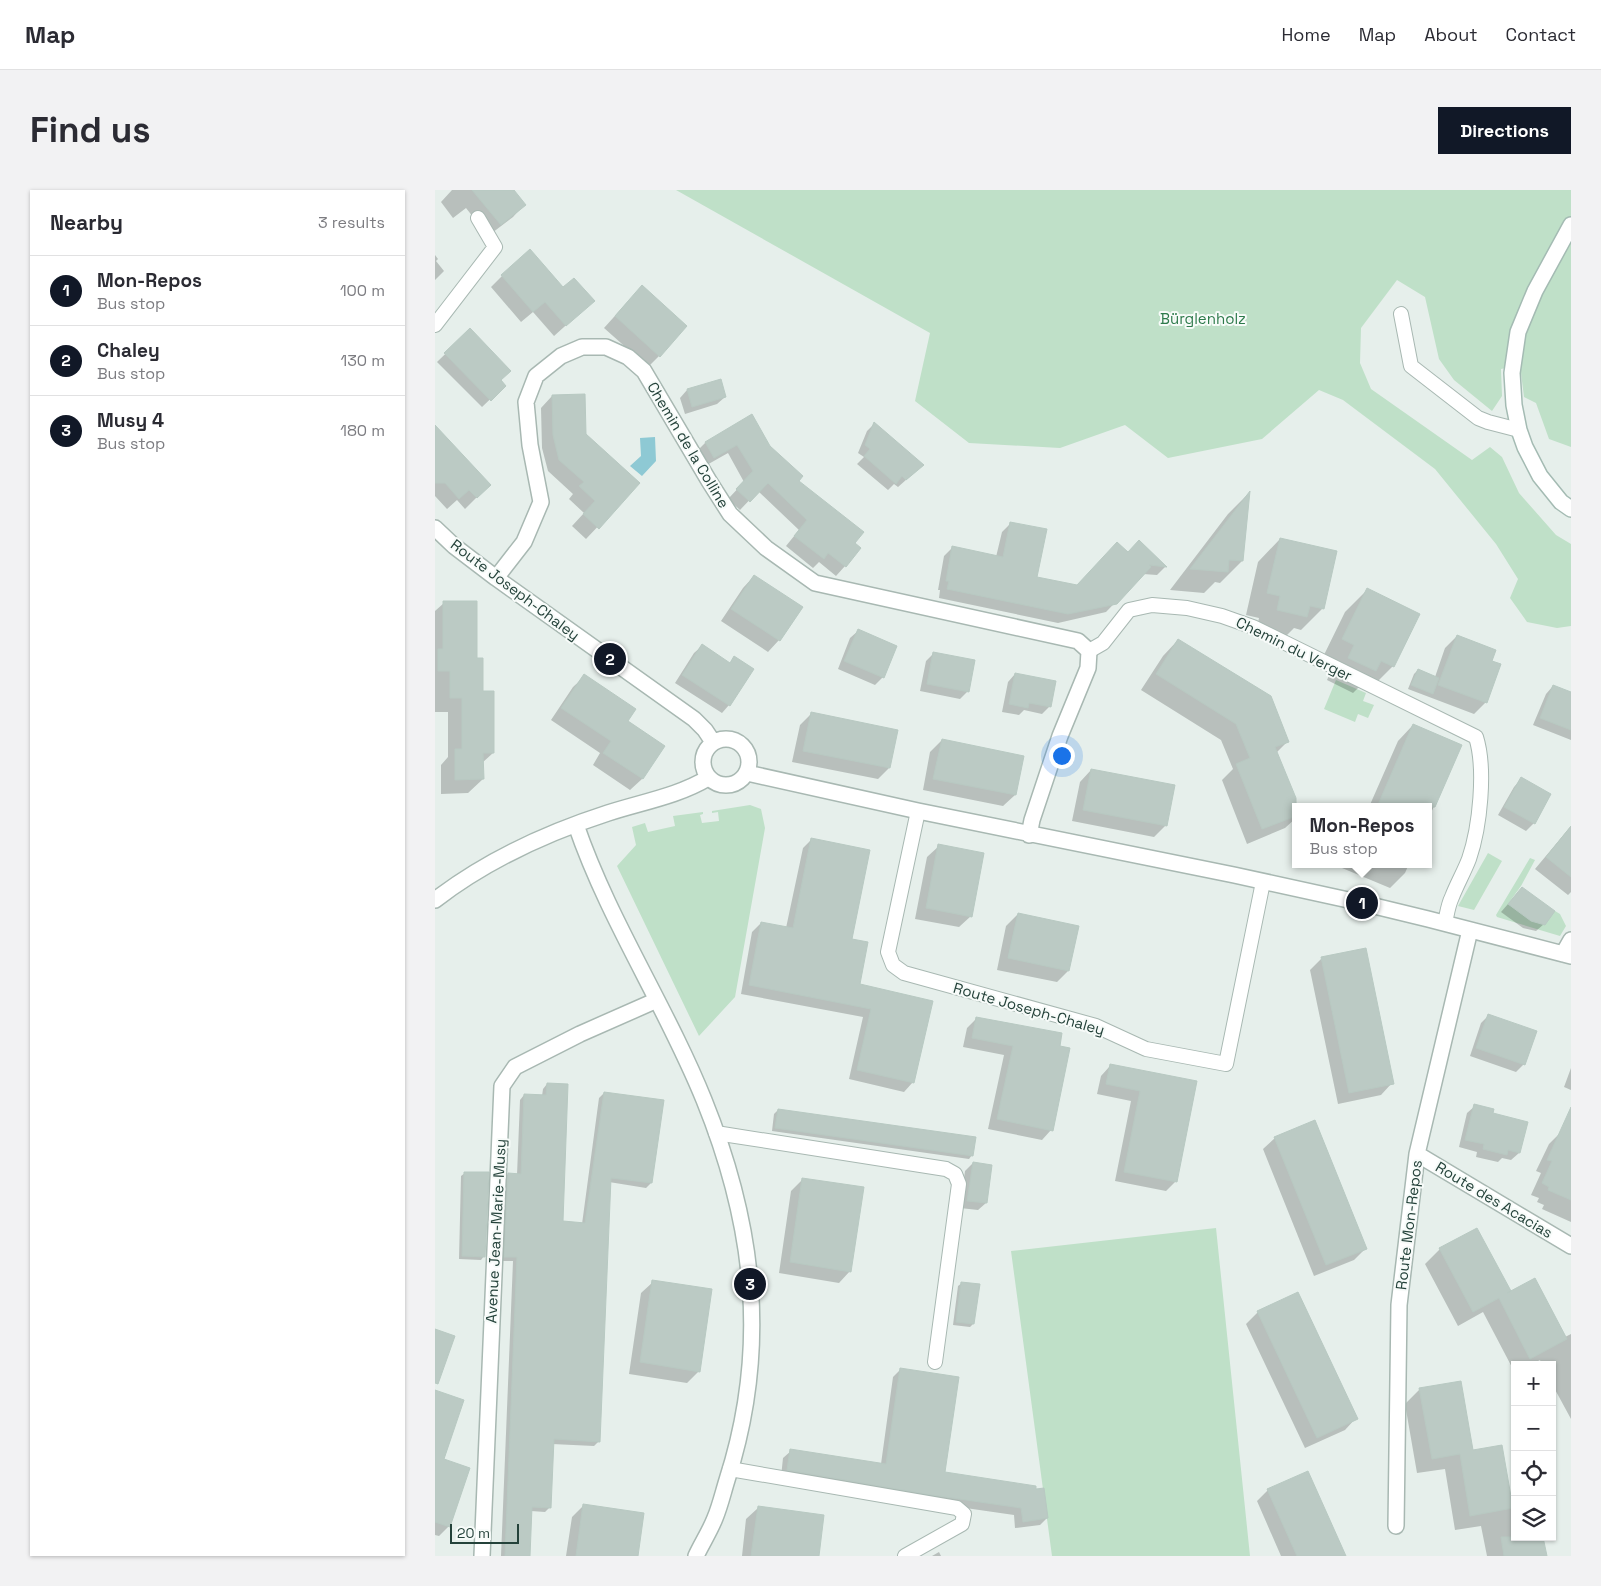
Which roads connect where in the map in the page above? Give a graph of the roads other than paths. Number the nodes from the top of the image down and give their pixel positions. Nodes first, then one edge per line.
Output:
1 (478, 218) dead end
2 (1571, 225) edge
3 (1401, 314) dead end
4 (435, 326) edge
5 (1519, 430) junction
6 (1571, 509) edge
7 (435, 528) edge
8 (496, 578) junction
9 (1089, 651) junction
10 (713, 742) junction
11 (747, 773) junction
12 (708, 778) junction
13 (918, 811) junction
14 (576, 825) junction
15 (1029, 834) junction
16 (1263, 882) junction
17 (435, 900) edge
18 (1445, 923) junction
19 (1470, 930) junction
20 (1571, 940) edge
21 (1567, 955) edge
22 (657, 1000) junction
23 (716, 1133) junction
24 (1417, 1154) junction
25 (1571, 1246) edge
26 (935, 1362) dead end
27 (730, 1469) junction
28 (1396, 1526) dead end
29 (482, 1556) edge
30 (696, 1556) edge
31 (905, 1556) edge

1 - 4 lane
2 - 5 street
3 - 5 lane
5 - 6 street
7 - 8 street, Route Joseph-Chaley
8 - 9 street, Chemin de la Colline
8 - 10 street, Route Joseph-Chaley
9 - 15 street
9 - 18 lane, Chemin du Verger
10 - 11 street
10 - 12 street
11 - 12 street
11 - 13 street
12 - 14 street
13 - 15 street
13 - 16 lane, Route Joseph-Chaley
14 - 17 street
14 - 22 street
15 - 16 street
16 - 18 street
18 - 19 street
19 - 21 street
19 - 24 street, Route Mon-Repos
20 - 21 street
22 - 23 street
22 - 29 street, Avenue Jean-Marie-Musy
23 - 26 lane
23 - 27 street
24 - 25 street, Route des Acacias
24 - 28 street, Route Mon-Repos
27 - 30 street
27 - 31 lane

